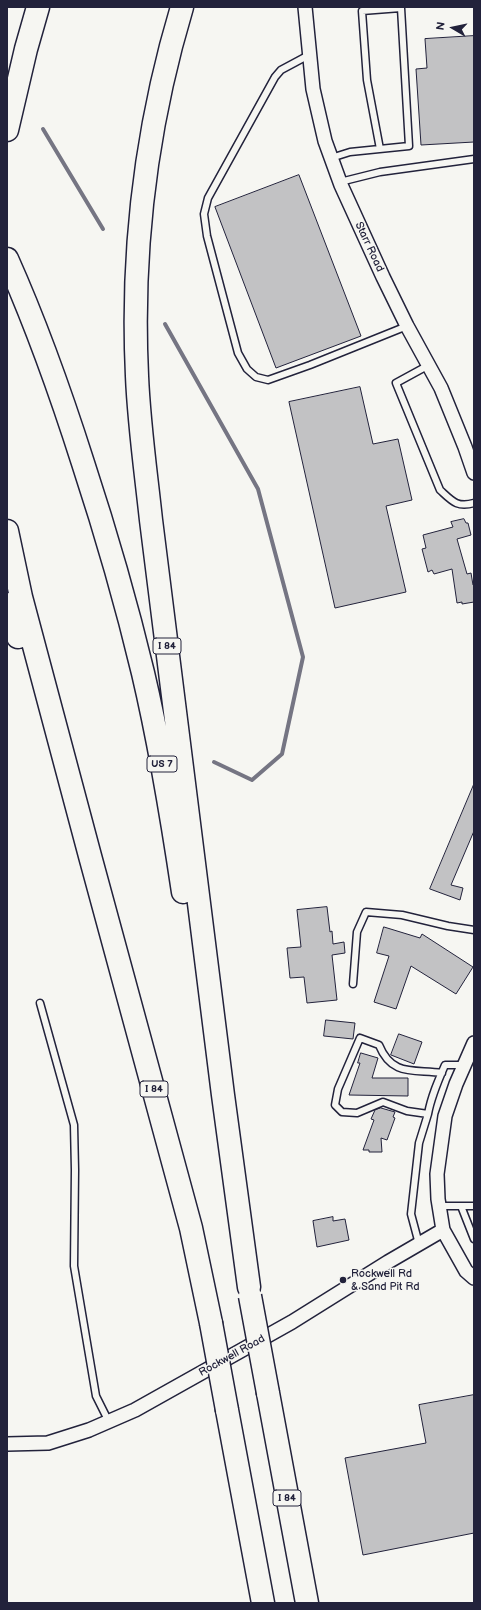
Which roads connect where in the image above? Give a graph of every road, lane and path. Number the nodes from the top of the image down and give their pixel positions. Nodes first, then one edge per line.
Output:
1 (38, 7) edge
2 (182, 7) edge
3 (305, 7) edge
4 (309, 56) junction
5 (7, 130) edge
6 (380, 149) junction
7 (331, 158) junction
8 (474, 159) edge
9 (340, 182) junction
10 (7, 259) edge
11 (407, 326) junction
12 (429, 365) junction
13 (474, 473) edge
14 (474, 503) edge
15 (7, 531) edge
16 (7, 604) edge
17 (90, 856) junction
18 (474, 930) edge
19 (353, 984) dead end
20 (40, 1003) dead end
21 (474, 1043) edge
22 (464, 1065) junction
23 (442, 1073) junction
24 (428, 1114) junction
25 (439, 1206) junction
26 (461, 1206) junction
27 (474, 1206) edge
28 (443, 1230) junction
29 (474, 1239) edge
30 (419, 1244) junction
31 (474, 1278) edge
32 (250, 1292) junction
33 (109, 1422) junction
34 (7, 1444) edge
35 (263, 1603) edge
36 (307, 1603) edge

1 - 5 highway
2 - 32 highway, I 84
3 - 4 street, Starr Road
4 - 7 street, Starr Road
4 - 11 lane
6 - 6 lane
6 - 7 lane
7 - 9 street, Starr Road
8 - 9 lane
9 - 11 street, Starr Road
10 - 32 highway, US 7
11 - 12 street, Starr Road
12 - 13 street, Starr Road
12 - 14 lane
15 - 17 highway, I 84
16 - 17 highway
17 - 35 highway, I 84, bridge
18 - 19 lane
20 - 33 lane
21 - 22 street
22 - 23 lane
22 - 25 street
23 - 24 lane
23 - 24 lane
24 - 30 lane
25 - 26 lane
25 - 28 street
26 - 27 lane
26 - 29 lane
28 - 30 street, Rockwell Road
28 - 31 street
30 - 33 street, Rockwell Road
32 - 36 highway, I 84, bridge
33 - 34 street, Rockwell Road

